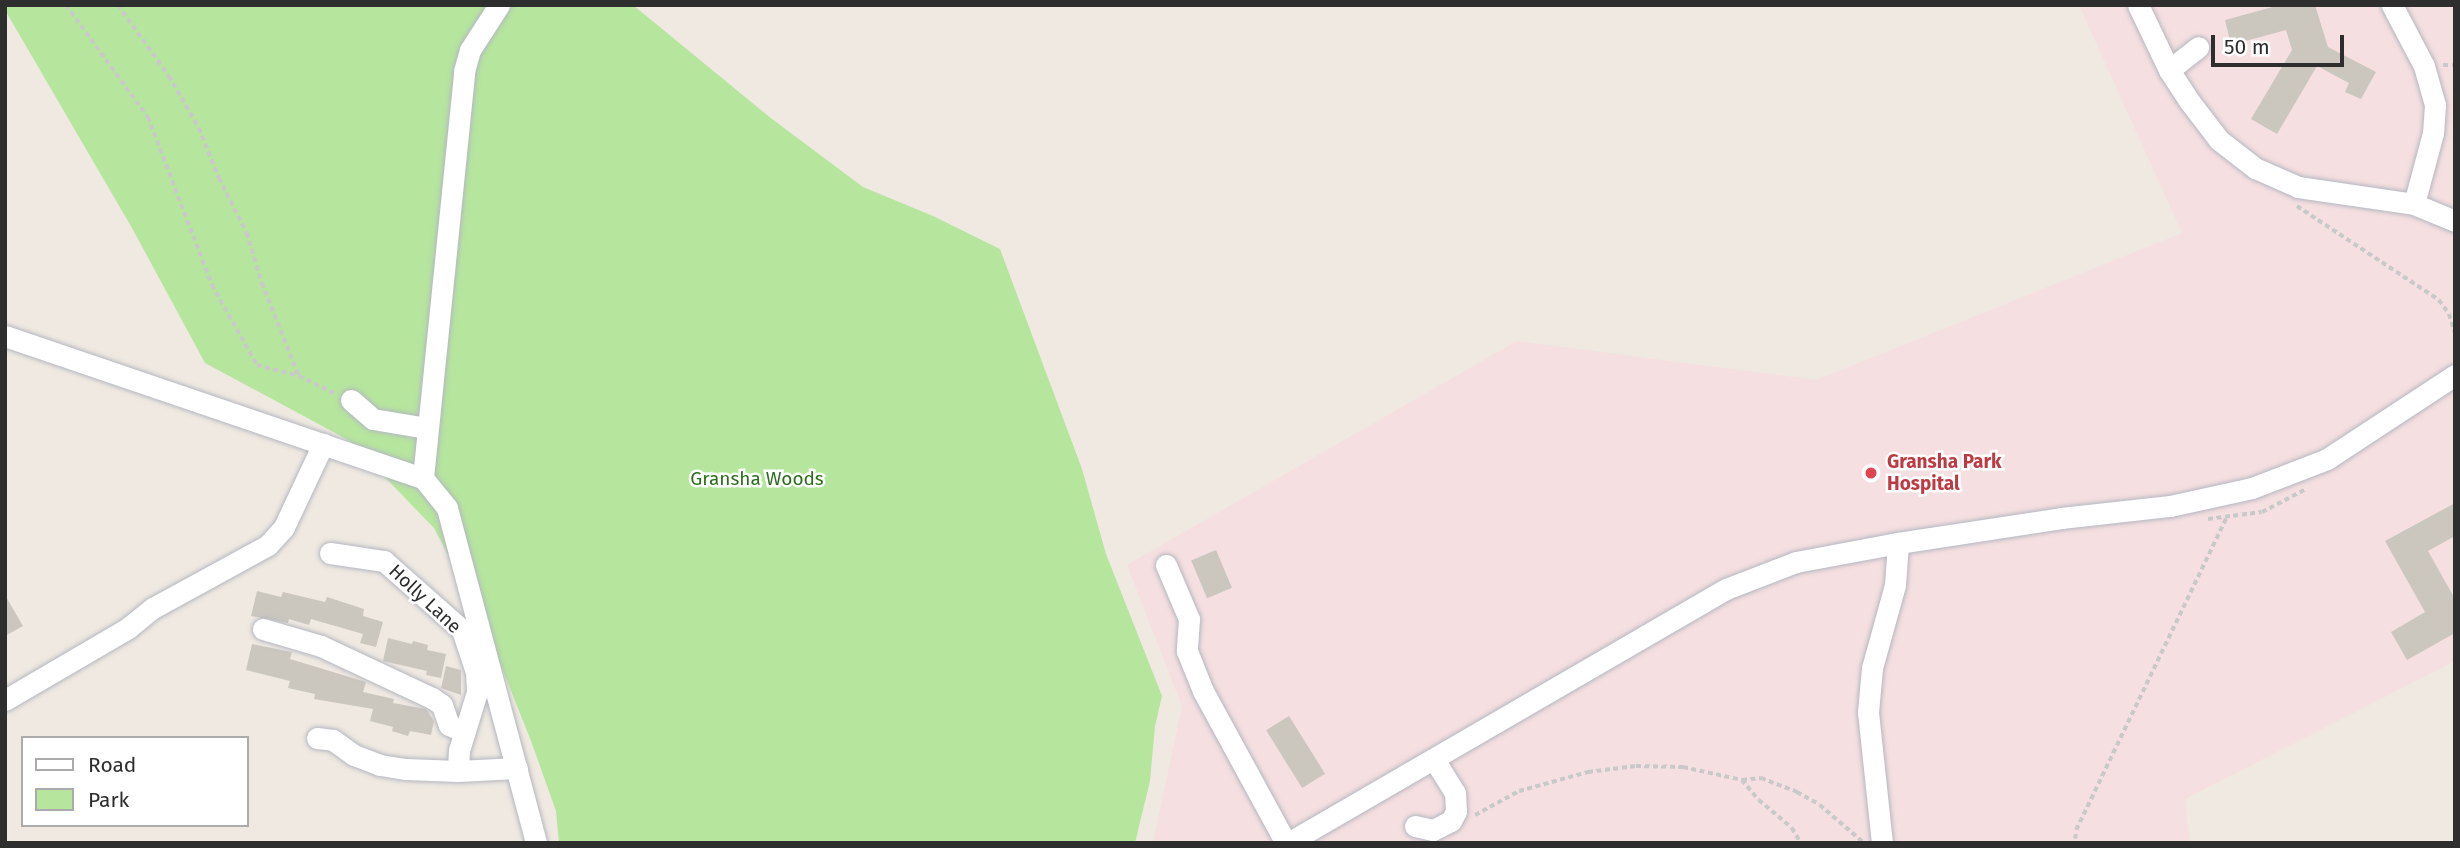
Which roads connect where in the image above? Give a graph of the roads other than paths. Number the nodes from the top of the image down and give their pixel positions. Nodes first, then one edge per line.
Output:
1 (499, 5) edge
2 (2138, 5) edge
3 (2392, 5) edge
4 (2198, 47) dead end
5 (2169, 70) junction
6 (2414, 204) junction
7 (2455, 221) edge
8 (5, 336) edge
9 (2455, 374) edge
10 (351, 400) road end
11 (427, 428) junction
12 (323, 444) junction
13 (423, 478) junction
14 (1898, 542) junction
15 (330, 553) dead end
16 (1166, 565) dead end
17 (263, 629) dead end
18 (5, 700) edge
19 (465, 732) junction
20 (317, 738) dead end
21 (1434, 760) junction
22 (517, 768) junction
23 (458, 771) junction
24 (1415, 826) dead end
25 (536, 843) edge
26 (1287, 843) edge
27 (1882, 843) edge

1 - 11 street
2 - 5 street
3 - 6 street
4 - 5 street
5 - 6 street
6 - 7 street
8 - 12 street
9 - 14 street
10 - 11 street
11 - 13 street
12 - 13 street
12 - 18 street
13 - 22 street
14 - 21 street
14 - 27 street
15 - 19 street, Holly Lane
16 - 26 street
17 - 19 street
19 - 23 street, Holly Lane
20 - 23 street
21 - 24 street
21 - 26 street
22 - 23 street
22 - 25 street

